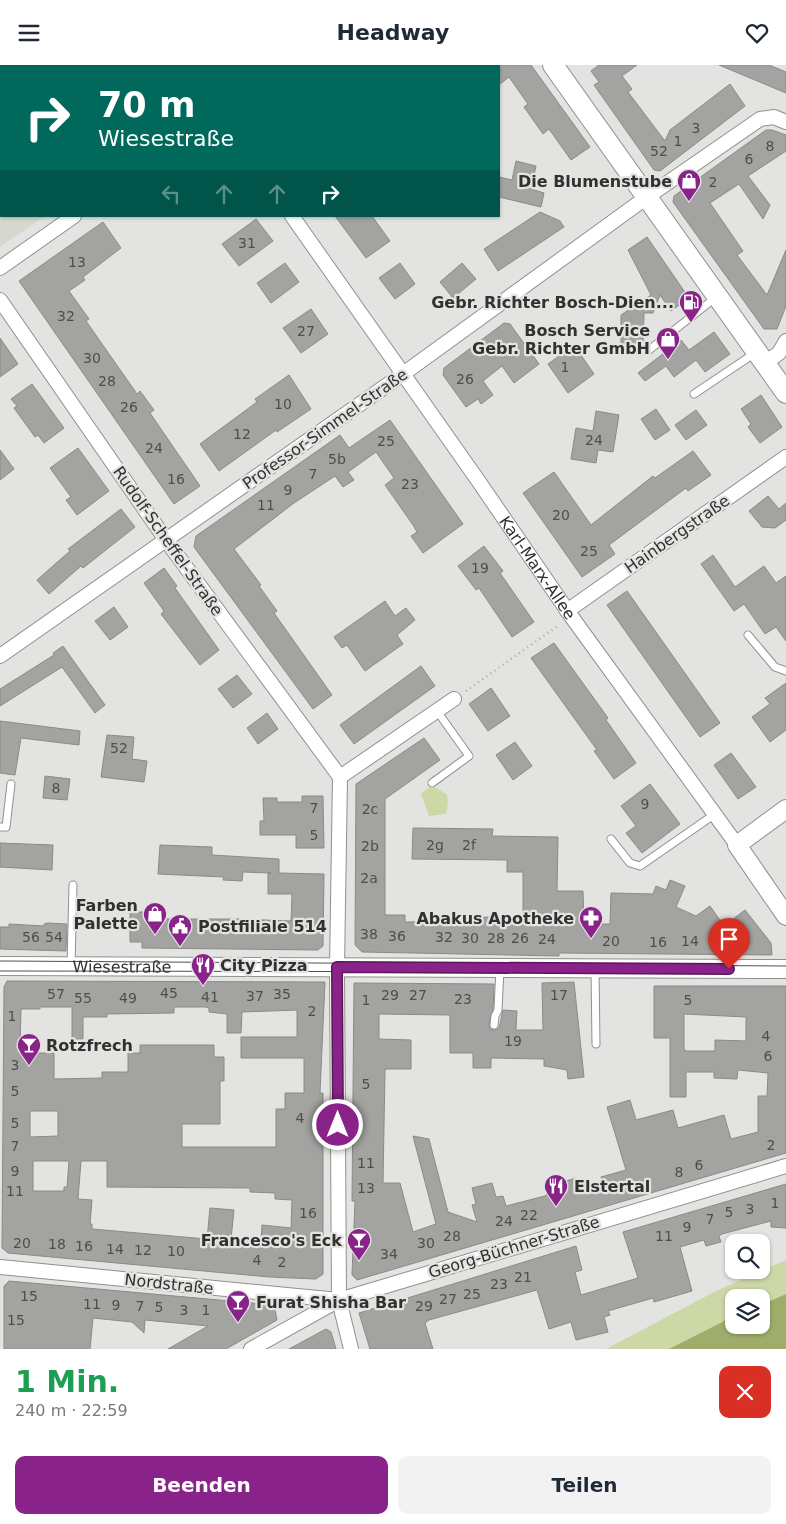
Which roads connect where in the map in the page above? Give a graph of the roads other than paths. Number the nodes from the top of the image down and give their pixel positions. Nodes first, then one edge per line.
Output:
1 (554, 65) edge
2 (786, 121) edge
3 (647, 197) junction
4 (73, 217) edge
5 (293, 217) edge
6 (0, 267) edge
7 (718, 296) junction
8 (0, 300) edge
9 (786, 341) edge
10 (649, 350) dead end
11 (761, 358) junction
12 (403, 374) junction
13 (786, 393) edge
14 (694, 394) dead end
15 (786, 457) edge
16 (166, 540) junction
17 (569, 613) junction
18 (748, 635) dead end
19 (0, 656) edge
20 (786, 671) edge
21 (454, 699) road end
22 (437, 711) junction
23 (340, 777) junction
24 (432, 783) dead end
25 (11, 784) dead end
26 (786, 809) edge
27 (716, 814) junction
28 (0, 827) edge
29 (611, 839) dead end
30 (737, 845) junction
31 (73, 885) dead end
32 (786, 916) edge
33 (0, 966) edge
34 (71, 966) junction
35 (337, 967) junction
36 (500, 968) junction
37 (595, 968) junction
38 (786, 969) edge
39 (494, 1025) dead end
40 (596, 1044) dead end
41 (786, 1166) edge
42 (0, 1267) edge
43 (339, 1300) junction
44 (251, 1349) edge
45 (351, 1349) edge

1 - 3 main road
2 - 3 street, Professor-Simmel-Straße
3 - 7 main road
3 - 12 street, Professor-Simmel-Straße
4 - 6 street
5 - 12 street, Karl-Marx-Allee
7 - 10 lane
7 - 11 main road
8 - 16 street, Rudolf-Scheffel-Straße
9 - 11 street
11 - 13 main road
11 - 14 lane
12 - 16 street, Professor-Simmel-Straße
12 - 17 street, Karl-Marx-Allee
15 - 17 street, Hainbergstraße
16 - 19 street, Professor-Simmel-Straße
16 - 23 street, Rudolf-Scheffel-Straße
17 - 27 street, Karl-Marx-Allee
18 - 20 lane
21 - 22 street
22 - 23 street
22 - 24 lane
23 - 35 street
25 - 28 lane
26 - 30 street
27 - 29 lane
27 - 30 street, Karl-Marx-Allee
30 - 32 street, Karl-Marx-Allee
31 - 34 lane
33 - 34 street, Wiesestraße
34 - 35 street, Wiesestraße
35 - 36 street, Wiesestraße
35 - 43 street
36 - 37 street, Wiesestraße
36 - 39 lane
37 - 38 street, Wiesestraße
37 - 40 lane
41 - 43 street, Georg-Büchner-Straße
42 - 43 street, Nordstraße
43 - 44 street, Georg-Büchner-Straße
43 - 45 street

